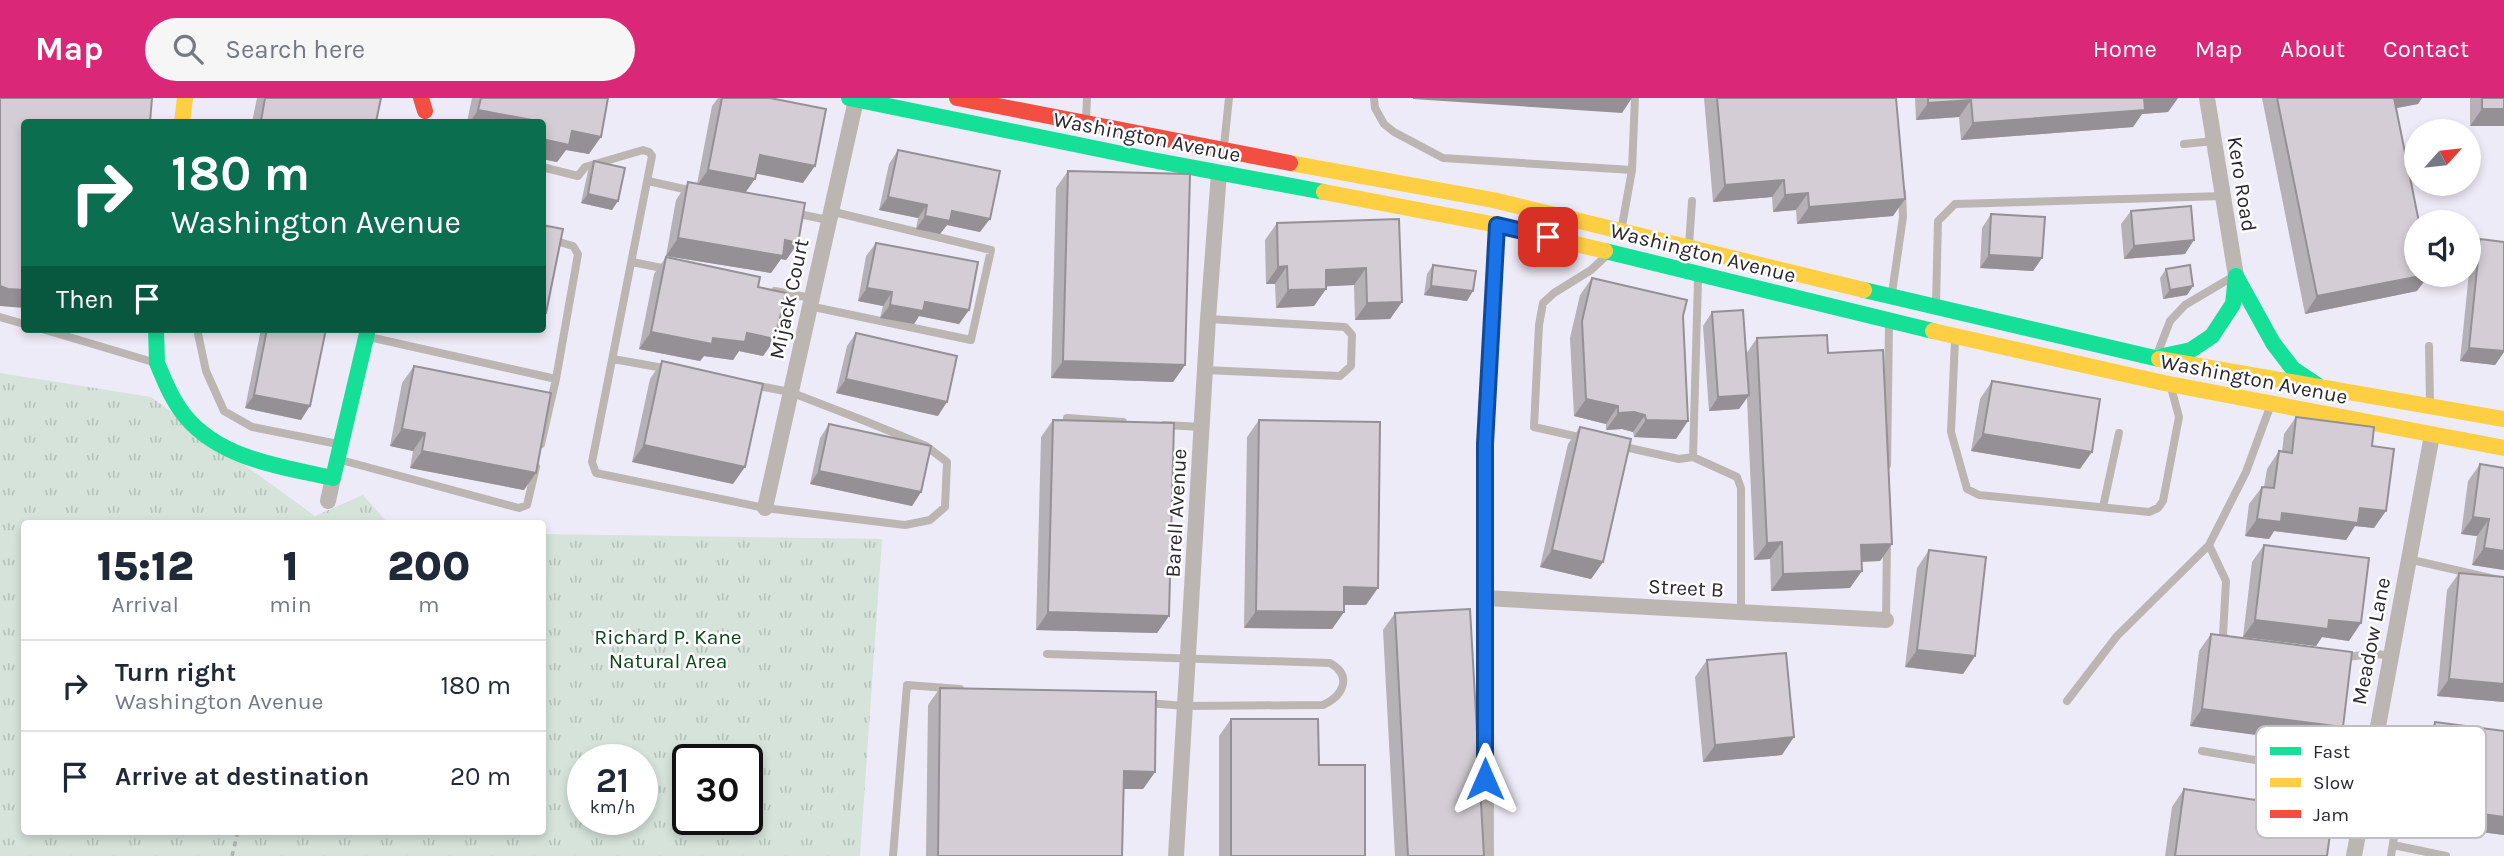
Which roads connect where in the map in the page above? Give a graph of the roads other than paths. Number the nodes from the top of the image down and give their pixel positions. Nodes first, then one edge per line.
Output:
1 (185, 98) edge
2 (957, 98) edge
3 (1087, 98) edge
4 (1229, 98) edge
5 (1374, 98) edge
6 (1634, 98) edge
7 (2207, 98) edge
8 (852, 99) edge
9 (1011, 104) edge
10 (182, 119) edge
11 (1086, 123) junction
12 (2214, 141) junction
13 (2184, 144) dead end
14 (1224, 149) junction
15 (546, 168) edge
16 (1632, 170) junction
17 (1219, 173) junction
18 (1901, 177) edge
19 (648, 181) junction
20 (699, 192) edge
21 (2222, 196) junction
22 (1692, 201) dead end
23 (789, 212) edge
24 (829, 216) junction
25 (1497, 225) junction
26 (1621, 232) junction
27 (546, 238) edge
28 (1688, 248) junction
29 (1611, 253) junction
30 (632, 262) junction
31 (683, 273) edge
32 (1698, 273) junction
33 (2236, 276) junction
34 (760, 288) edge
35 (1891, 296) junction
36 (810, 302) junction
37 (1936, 307) junction
38 (0, 317) edge
39 (1208, 319) junction
40 (1889, 321) junction
41 (21, 323) edge
42 (55, 333) edge
43 (156, 333) edge
44 (198, 333) edge
45 (367, 333) edge
46 (371, 333) edge
47 (1955, 336) junction
48 (2429, 346) dead end
49 (2155, 358) junction
50 (613, 359) junction
51 (157, 363) junction
52 (1205, 370) junction
53 (681, 371) edge
54 (556, 379) junction
55 (749, 384) edge
56 (2171, 384) junction
57 (2322, 388) junction
58 (790, 392) junction
59 (2271, 404) junction
60 (2430, 407) junction
61 (1067, 418) edge
62 (2504, 419) edge
63 (1134, 423) edge
64 (1148, 424) edge
65 (1202, 427) junction
66 (2119, 433) dead end
67 (2432, 435) junction
68 (1587, 439) edge
69 (1613, 444) edge
70 (2504, 447) edge
71 (339, 452) junction
72 (1693, 457) junction
73 (1887, 470) edge
74 (333, 478) junction
75 (328, 501) dead end
76 (2103, 507) junction
77 (765, 508) junction
78 (1887, 525) edge
79 (2209, 545) junction
80 (2408, 559) junction
81 (2504, 581) edge
82 (1485, 598) junction
83 (1741, 612) junction
84 (1886, 620) joint
85 (2241, 643) edge
86 (1047, 654) dead end
87 (2390, 655) junction
88 (2334, 657) edge
89 (1188, 658) junction
90 (973, 690) edge
91 (2067, 701) dead end
92 (1132, 702) edge
93 (1185, 706) junction
94 (2377, 726) edge
95 (2202, 751) dead end
96 (2256, 760) edge
97 (2357, 838) edge
98 (2394, 838) edge
99 (2393, 845) junction
100 (893, 856) edge
101 (1176, 856) edge
102 (1486, 856) edge
103 (2354, 856) edge
104 (2392, 856) edge
105 (2446, 856) edge

1 - 10 main road
2 - 9 main road, Washington Avenue
3 - 11 lane
4 - 14 lane
5 - 16 lane
6 - 16 lane
7 - 12 street, Kero Road
8 - 17 main road, Washington Avenue
8 - 24 street, Mijack Court
9 - 11 main road, Washington Avenue
11 - 14 main road, Washington Avenue
12 - 13 lane
12 - 21 street, Kero Road
14 - 26 main road, Washington Avenue
15 - 19 lane
16 - 26 lane
17 - 25 main road, Washington Avenue
17 - 39 street, Barell Avenue
18 - 35 lane
19 - 20 lane
19 - 30 lane
21 - 33 street, Kero Road
21 - 37 lane
22 - 28 lane
23 - 24 lane
24 - 36 street, Mijack Court
24 - 36 lane
25 - 29 main road, Washington Avenue
25 - 82 street
26 - 28 main road, Washington Avenue
27 - 54 lane
28 - 35 main road, Washington Avenue
29 - 32 main road, Washington Avenue
29 - 68 lane
30 - 31 lane
30 - 50 lane
32 - 40 main road, Washington Avenue
32 - 72 lane
33 - 49 lane
33 - 49 main road
33 - 57 main road
34 - 36 lane
35 - 37 main road, Washington Avenue
36 - 58 street, Mijack Court
37 - 49 main road, Washington Avenue
38 - 41 lane
39 - 52 street, Barell Avenue
39 - 52 lane
40 - 47 main road, Washington Avenue
40 - 73 lane
42 - 51 lane
43 - 51 main road
44 - 71 lane
45 - 71 main road
46 - 54 lane
47 - 56 main road, Washington Avenue
47 - 76 lane
48 - 60 lane
49 - 57 main road, Washington Avenue
50 - 53 lane
50 - 77 lane
51 - 74 main road
52 - 65 street, Barell Avenue
54 - 71 lane
55 - 58 lane
56 - 59 main road, Washington Avenue
56 - 76 lane
57 - 60 main road, Washington Avenue
58 - 77 street, Mijack Court
58 - 77 lane
59 - 67 main road, Washington Avenue
59 - 79 lane
60 - 62 main road, Washington Avenue
61 - 63 lane
64 - 65 lane
65 - 89 street, Barell Avenue
66 - 76 lane
67 - 70 main road, Washington Avenue
67 - 80 street, Meadow Lane
69 - 72 lane
71 - 74 main road
72 - 83 lane
74 - 75 street
78 - 84 lane
79 - 85 lane
79 - 91 lane
80 - 81 lane
80 - 87 street, Meadow Lane
82 - 83 street, Street B
82 - 102 street
83 - 84 street, Street B
86 - 89 lane
87 - 88 lane
87 - 94 street, Meadow Lane
89 - 93 street, Barell Avenue
89 - 93 lane
90 - 100 lane
92 - 93 lane
93 - 101 street, Barell Avenue
95 - 96 lane
97 - 103 street, Meadow Lane
98 - 99 lane
99 - 104 lane
99 - 105 lane

